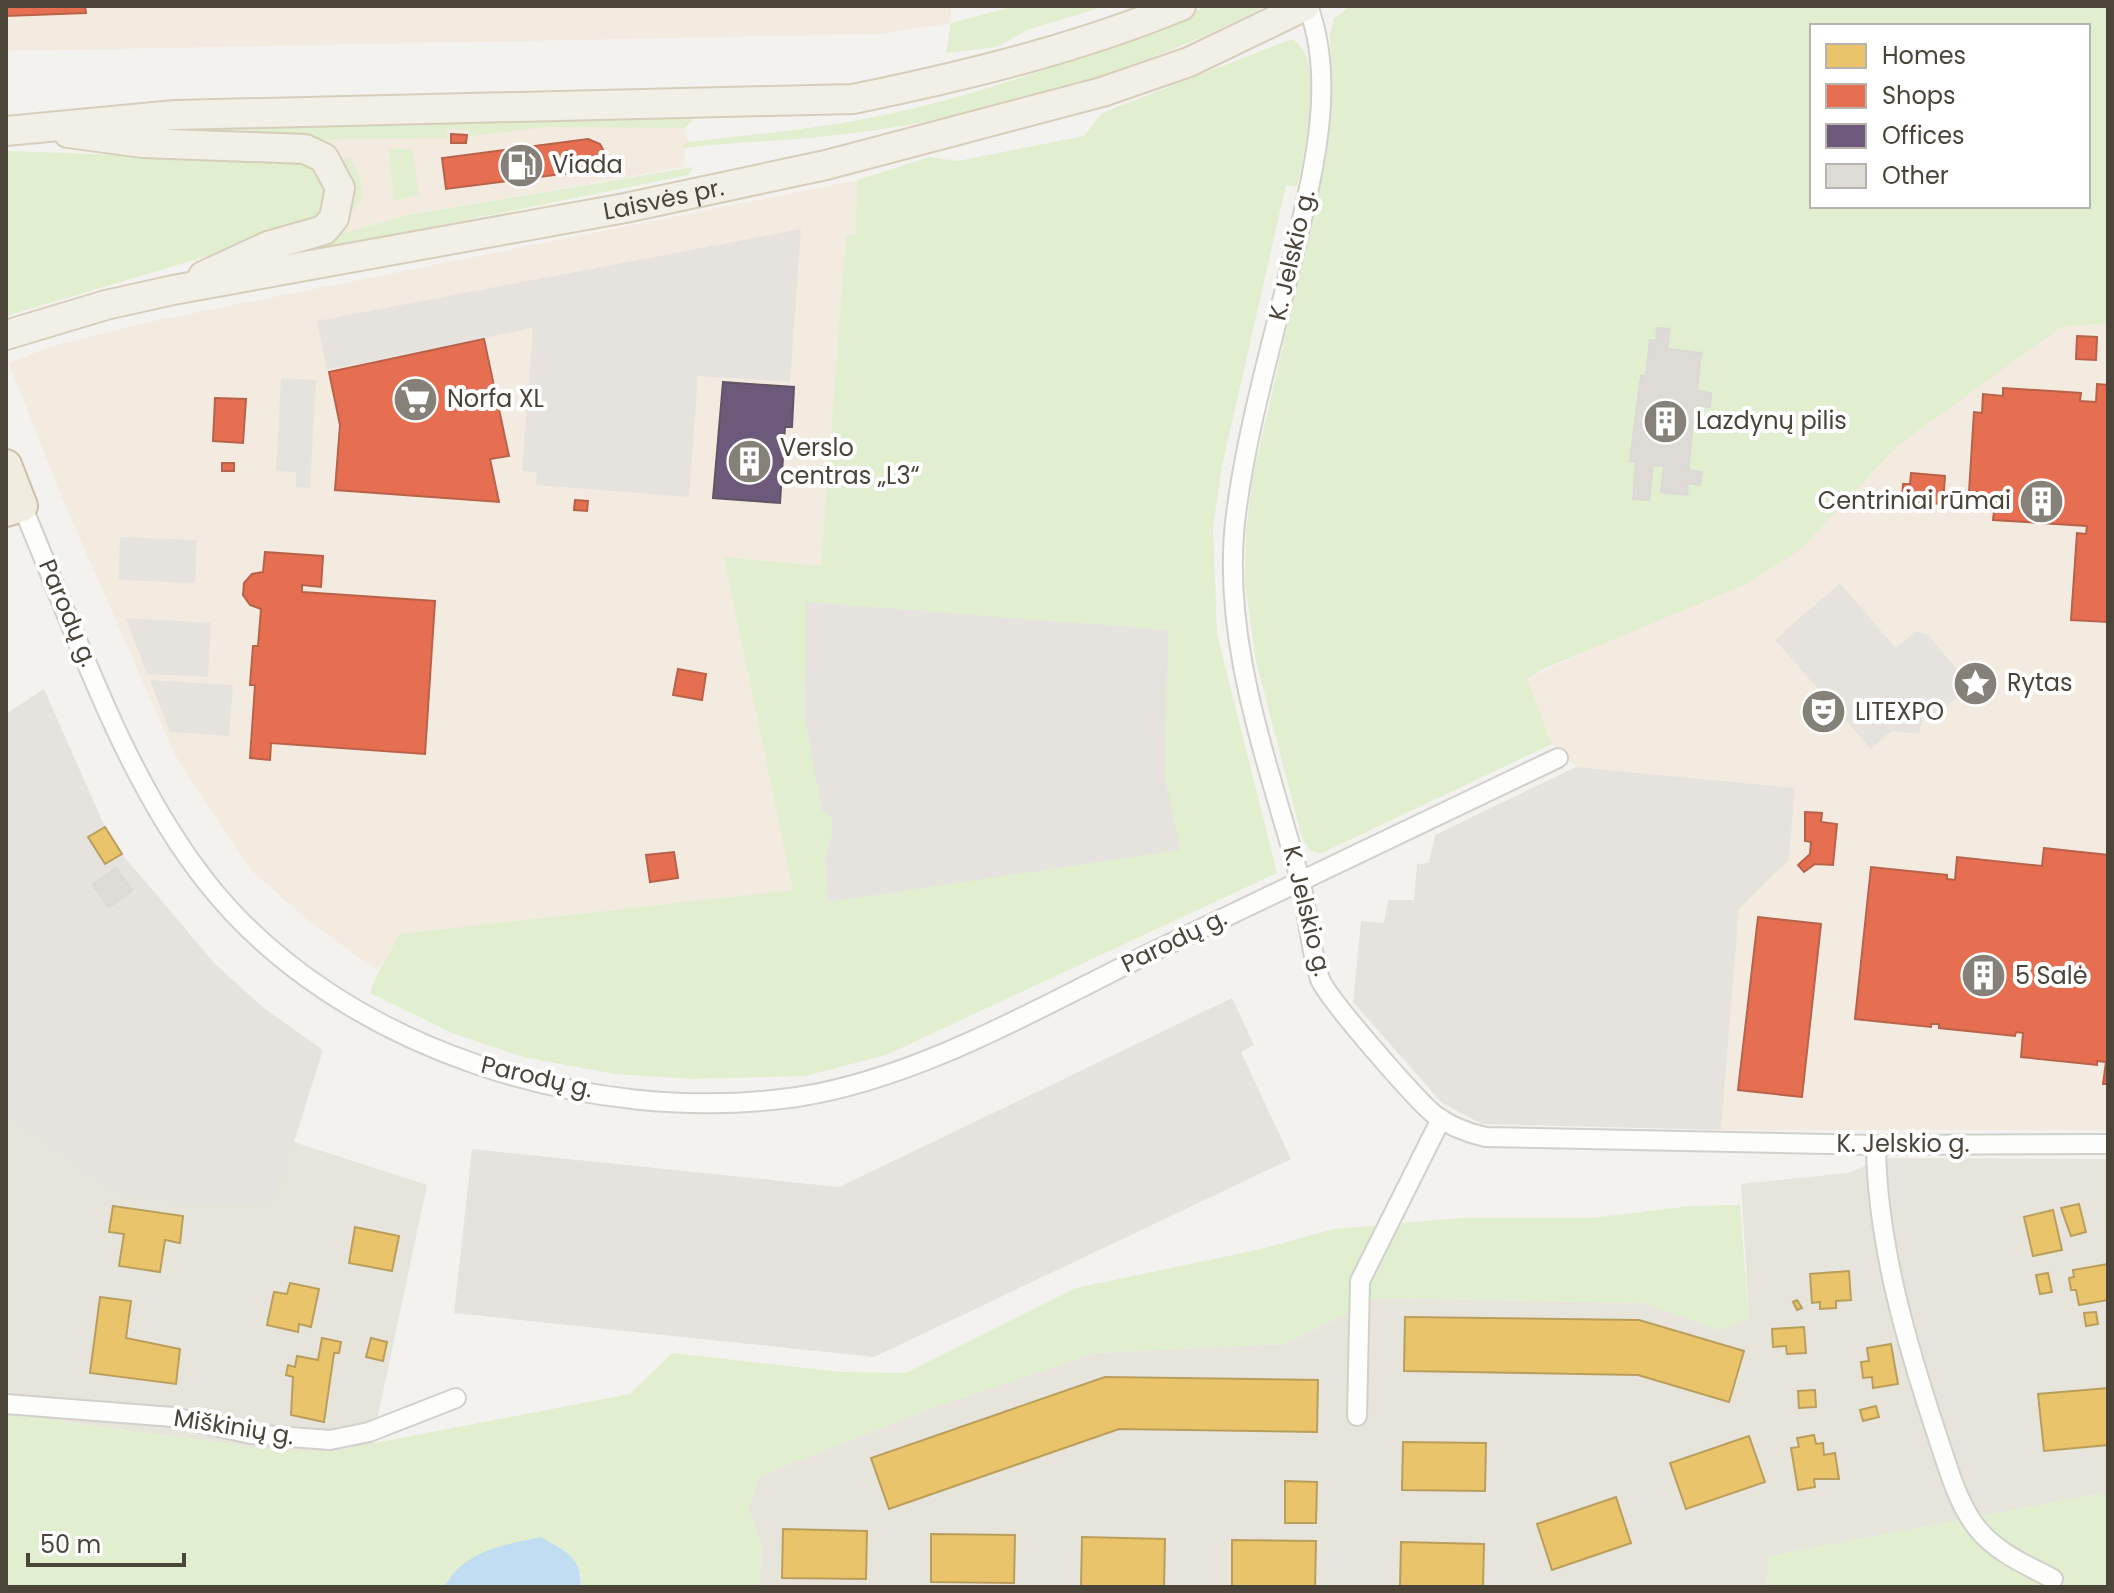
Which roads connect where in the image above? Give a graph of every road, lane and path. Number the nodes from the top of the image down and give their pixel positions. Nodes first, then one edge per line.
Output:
1 (1181, 6) edge
2 (1307, 6) edge
3 (37, 127) junction
4 (6, 131) edge
5 (173, 290) junction
6 (6, 335) edge
7 (6, 465) edge
8 (14, 509) edge
9 (1558, 758) dead end
10 (1300, 881) junction
11 (1441, 1119) junction
12 (2108, 1144) edge
13 (1876, 1145) junction
14 (456, 1398) dead end
15 (6, 1404) edge
16 (1357, 1416) dead end
17 (2053, 1579) dead end

1 - 3 main road
2 - 5 main road, Laisvės pr.
2 - 10 street, K. Jelskio g.
3 - 4 main road
3 - 5 main road
5 - 6 main road, Laisvės pr.
7 - 8 highway
8 - 10 street, Parodų g.
9 - 10 street, Parodų g.
10 - 11 street, K. Jelskio g.
11 - 13 street, K. Jelskio g.
11 - 16 street
12 - 13 street, K. Jelskio g.
13 - 17 street
14 - 15 street, Miškinių g.

